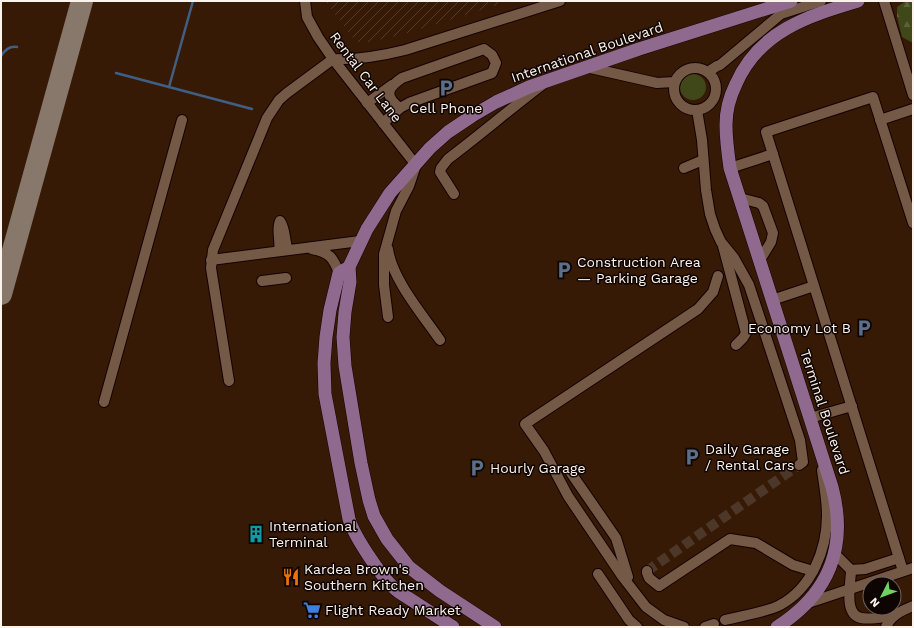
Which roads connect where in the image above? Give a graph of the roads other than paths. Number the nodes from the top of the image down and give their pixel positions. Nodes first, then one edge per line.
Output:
1 (305, 1) edge
2 (560, 1) edge
3 (791, 1) edge
4 (820, 1) edge
5 (858, 1) edge
6 (884, 1) edge
7 (333, 59) junction
8 (586, 67) junction
9 (708, 72) junction
10 (550, 80) junction
11 (674, 82) junction
12 (392, 85) junction
13 (913, 95) edge
14 (367, 103) junction
15 (400, 108) junction
16 (913, 109) edge
17 (697, 110) junction
18 (182, 120) dead end
19 (880, 120) junction
20 (383, 123) junction
21 (773, 154) junction
22 (703, 160) junction
23 (416, 165) junction
24 (684, 168) dead end
25 (730, 168) junction
26 (454, 194) dead end
27 (740, 198) junction
28 (913, 223) edge
29 (360, 241) junction
30 (721, 242) junction
31 (388, 243) junction
32 (305, 248) junction
33 (211, 260) junction
34 (760, 260) junction
35 (344, 270) junction
36 (718, 276) dead end
37 (286, 278) dead end
38 (262, 281) dead end
39 (814, 286) junction
40 (772, 300) junction
41 (388, 317) dead end
42 (440, 340) dead end
43 (736, 345) dead end
44 (229, 381) dead end
45 (104, 402) dead end
46 (852, 406) junction
47 (810, 418) junction
48 (820, 451) junction
49 (799, 465) dead end
50 (571, 473) dead end
51 (834, 553) junction
52 (899, 558) junction
53 (851, 570) junction
54 (908, 570) edge
55 (648, 571) dead end
56 (813, 571) junction
57 (598, 574) dead end
58 (850, 588) junction
59 (808, 603) junction
60 (913, 606) edge
61 (646, 607) junction
62 (902, 611) edge
63 (893, 616) joint
64 (724, 620) dead end
65 (453, 627) edge
66 (495, 627) edge
67 (637, 627) edge
68 (684, 627) edge
69 (777, 627) edge
70 (886, 627) edge

1 - 7 street, Rental Car Lane
2 - 7 street
3 - 8 main road, International Boulevard
4 - 9 street
5 - 25 main road
6 - 13 street
7 - 14 street, Rental Car Lane
7 - 33 street
8 - 10 main road, International Boulevard
8 - 11 street
9 - 11 street
9 - 17 street
10 - 23 main road, International Boulevard
10 - 26 street
11 - 17 street
12 - 14 street
12 - 15 street
12 - 15 street
14 - 20 street, Rental Car Lane
15 - 20 street
16 - 19 street
17 - 22 street
18 - 45 street
19 - 21 street
19 - 28 street
20 - 23 street, Rental Car Lane
21 - 25 street
21 - 39 street
22 - 24 street
22 - 30 street
23 - 29 main road, International Boulevard
23 - 31 street
25 - 27 main road, Terminal Boulevard
27 - 34 main road, Terminal Boulevard
27 - 34 street
29 - 32 street
29 - 35 main road, International Boulevard
30 - 43 street
30 - 49 street
31 - 41 street
31 - 42 street
32 - 33 street
32 - 35 street
33 - 44 street
34 - 40 main road, Terminal Boulevard
35 - 65 main road, International Boulevard
35 - 66 main road, International Boulevard
36 - 61 street
37 - 38 street
39 - 40 street
39 - 46 street
40 - 47 main road, Terminal Boulevard
46 - 47 street
46 - 52 street
47 - 48 main road, Terminal Boulevard
48 - 51 main road, Terminal Boulevard
48 - 56 street
50 - 61 street
51 - 53 street
51 - 59 main road, Terminal Boulevard
52 - 53 street
52 - 54 street
53 - 58 street
54 - 58 street
55 - 56 street
56 - 64 street
57 - 67 street
58 - 59 street
58 - 63 street
59 - 69 main road, Terminal Boulevard
60 - 62 street
61 - 68 street
63 - 70 street

